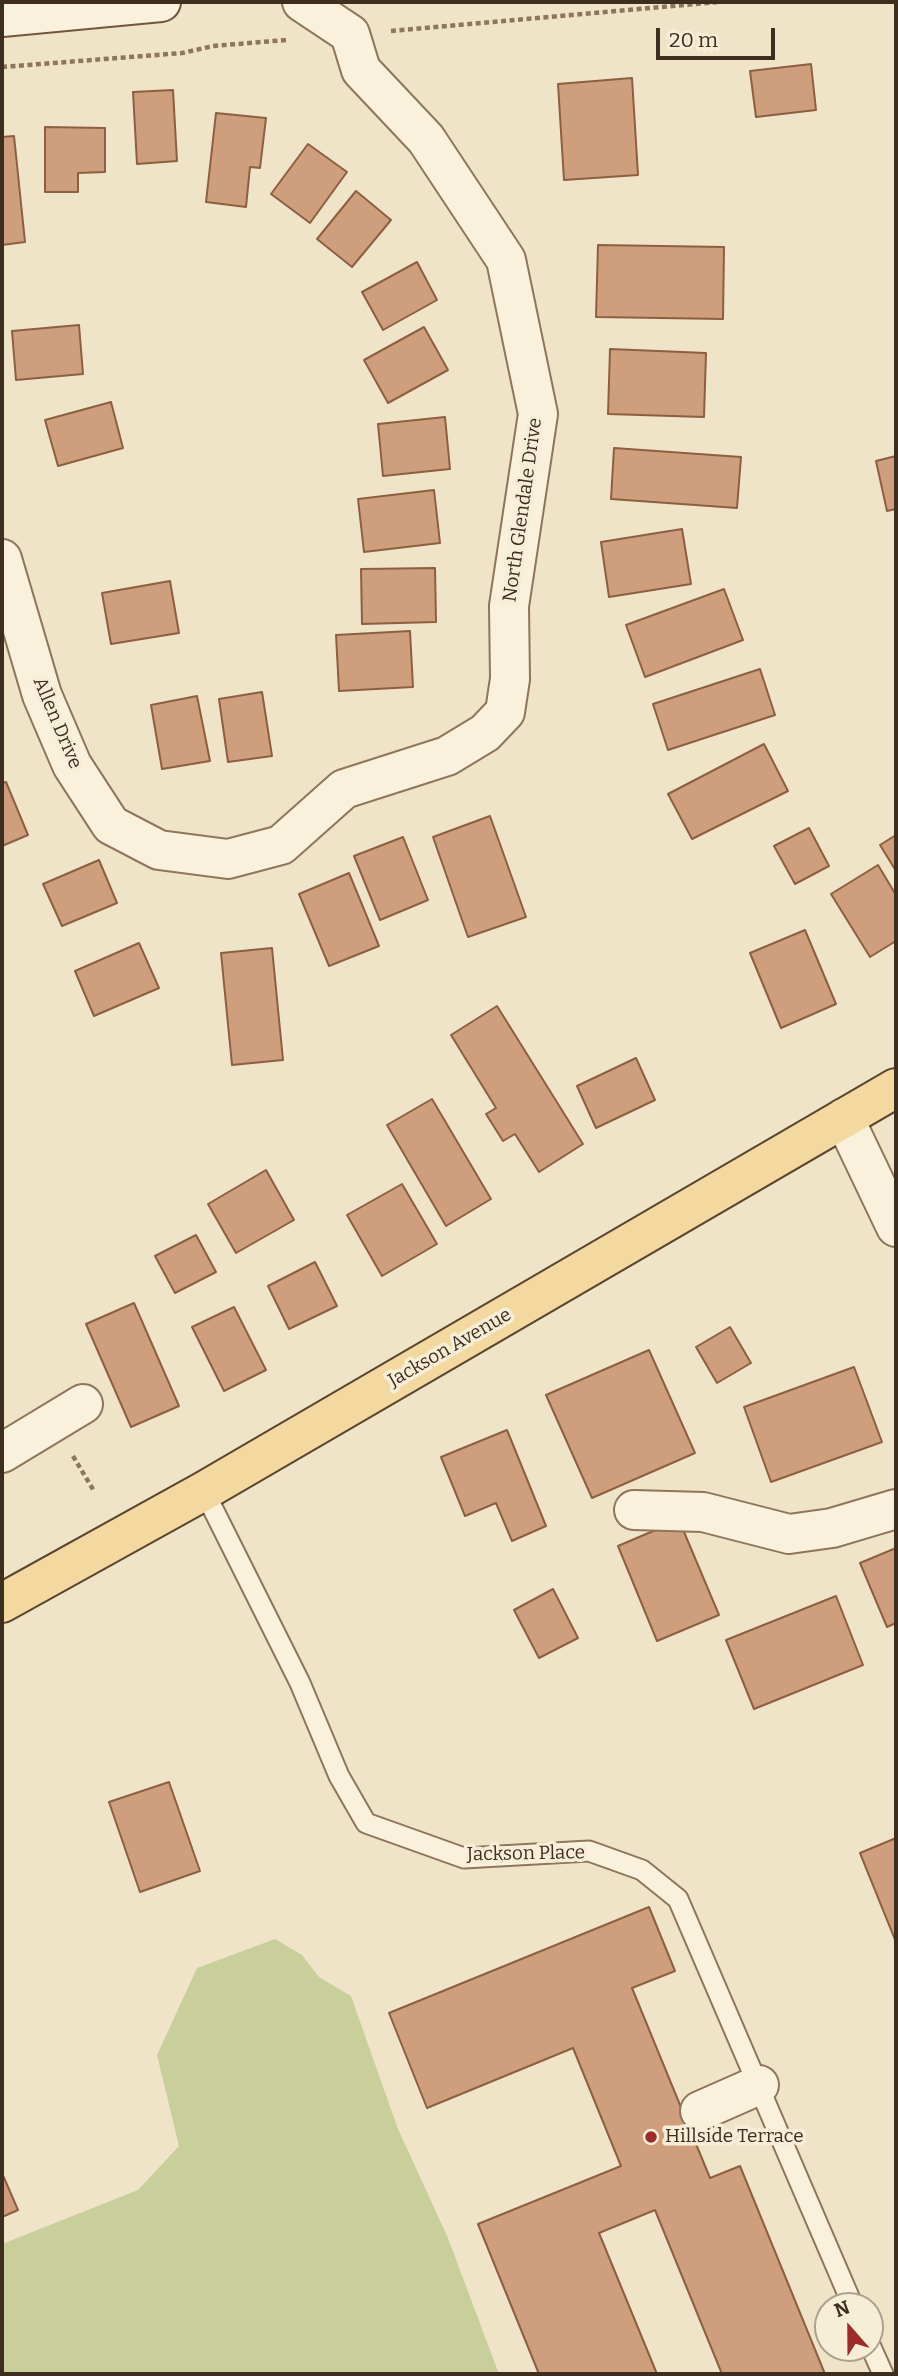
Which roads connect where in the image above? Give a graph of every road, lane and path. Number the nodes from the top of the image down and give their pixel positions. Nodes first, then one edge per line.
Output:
1 (161, 2) edge
2 (302, 2) edge
3 (719, 2) edge
4 (2, 17) edge
5 (379, 31) dead end
6 (289, 40) dead end
7 (2, 67) edge
8 (2, 559) edge
9 (510, 679) joint
10 (896, 1088) edge
11 (844, 1118) junction
12 (896, 1227) edge
13 (83, 1404) dead end
14 (67, 1446) dead end
15 (2, 1453) edge
16 (94, 1491) dead end
17 (204, 1491) junction
18 (896, 1509) edge
19 (634, 1510) dead end
20 (2, 1603) edge
21 (759, 2085) junction
22 (700, 2111) dead end
23 (847, 2292) edge

1 - 4 street
2 - 9 street, North Glendale Drive
3 - 5 path
6 - 7 path
8 - 9 street, Allen Drive
10 - 11 main road, Jackson Avenue
11 - 12 street
11 - 17 main road, Jackson Avenue
13 - 15 street
14 - 16 path
17 - 20 main road, Jackson Avenue
17 - 21 lane, Jackson Place
18 - 19 street
21 - 22 street
21 - 23 lane, Jackson Place

